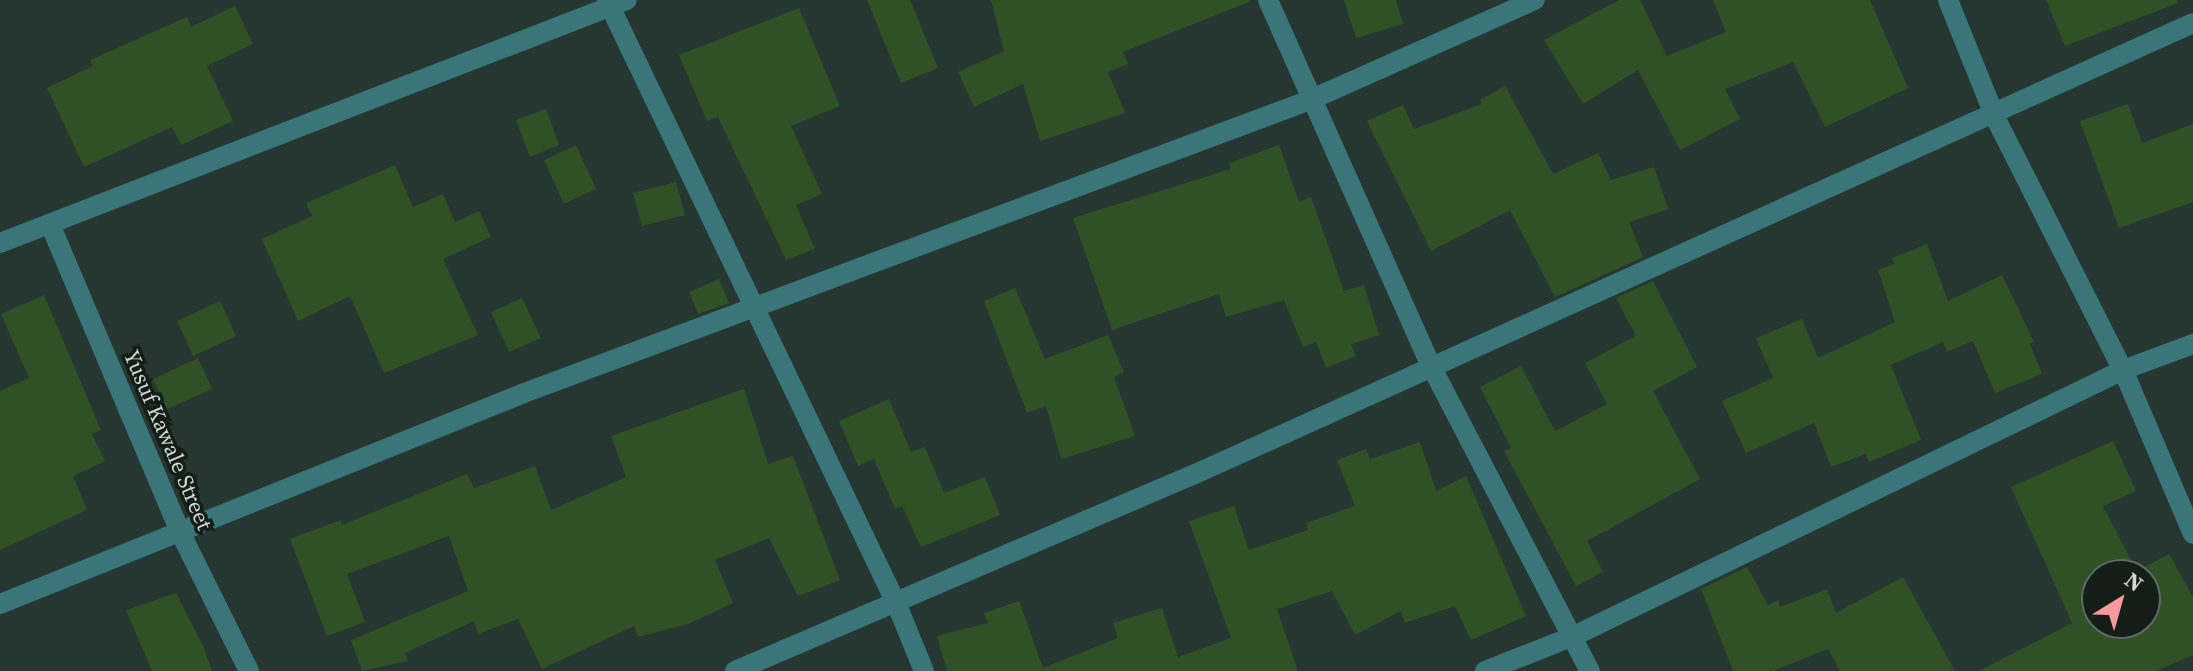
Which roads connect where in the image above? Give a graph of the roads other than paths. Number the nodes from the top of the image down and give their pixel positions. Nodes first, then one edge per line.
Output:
1 (1268, 0) edge
2 (1535, 0) edge
3 (1948, 0) edge
4 (615, 2) edge
5 (2193, 23) edge
6 (1310, 100) junction
7 (1995, 117) junction
8 (50, 224) junction
9 (0, 243) edge
10 (751, 307) junction
11 (2193, 344) edge
12 (1430, 364) junction
13 (2123, 370) junction
14 (180, 532) junction
15 (2193, 534) edge
16 (0, 604) edge
17 (897, 605) junction
18 (1574, 636) junction
19 (249, 671) edge
20 (735, 671) edge
21 (924, 671) edge
22 (1485, 671) edge
23 (1590, 671) edge

1 - 6 street
2 - 6 street
3 - 7 street
4 - 8 street
4 - 10 street
5 - 7 street
6 - 10 street
6 - 12 street
7 - 12 street
7 - 13 street
8 - 9 street
8 - 14 street, Yusuf Kawale Street
10 - 14 street
10 - 17 street
11 - 13 street
12 - 17 street
12 - 18 street
13 - 15 street
13 - 18 street
14 - 16 street
14 - 19 street, Yusuf Kawale Street
17 - 20 street
17 - 21 street
18 - 22 street
18 - 23 street

